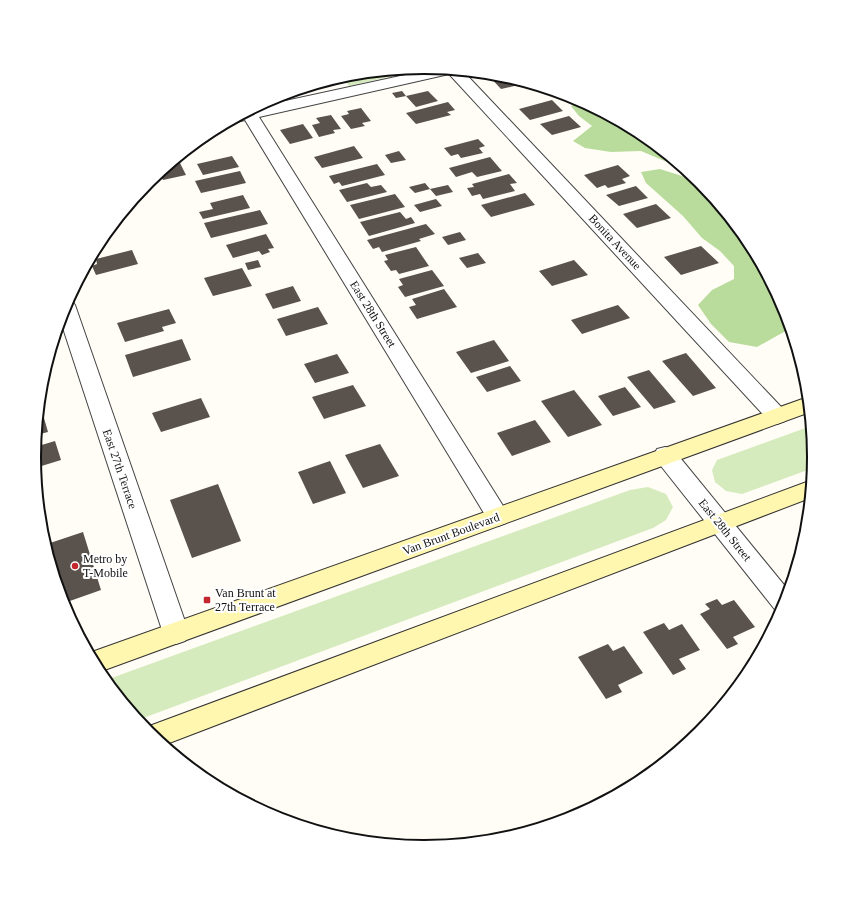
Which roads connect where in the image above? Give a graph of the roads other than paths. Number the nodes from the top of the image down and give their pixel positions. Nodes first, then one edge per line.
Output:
1 (429, 74) edge
2 (458, 75) edge
3 (261, 110) edge
4 (246, 118) edge
5 (68, 314) edge
6 (804, 406) edge
7 (777, 416) junction
8 (665, 455) junction
9 (805, 490) edge
10 (498, 517) junction
11 (720, 523) junction
12 (780, 598) edge
13 (176, 633) junction
14 (100, 660) edge
15 (160, 734) edge

1 - 3 street
2 - 7 street, Bonita Avenue
4 - 10 street, East 28th Street
5 - 13 street, East 27th Terrace
6 - 7 main road, Van Brunt Boulevard
7 - 8 main road, Van Brunt Boulevard
8 - 10 main road, Van Brunt Boulevard
8 - 11 street, East 28th Street
9 - 11 main road
10 - 13 main road, Van Brunt Boulevard
11 - 12 street, East 28th Street
11 - 15 main road
13 - 14 main road, Van Brunt Boulevard

